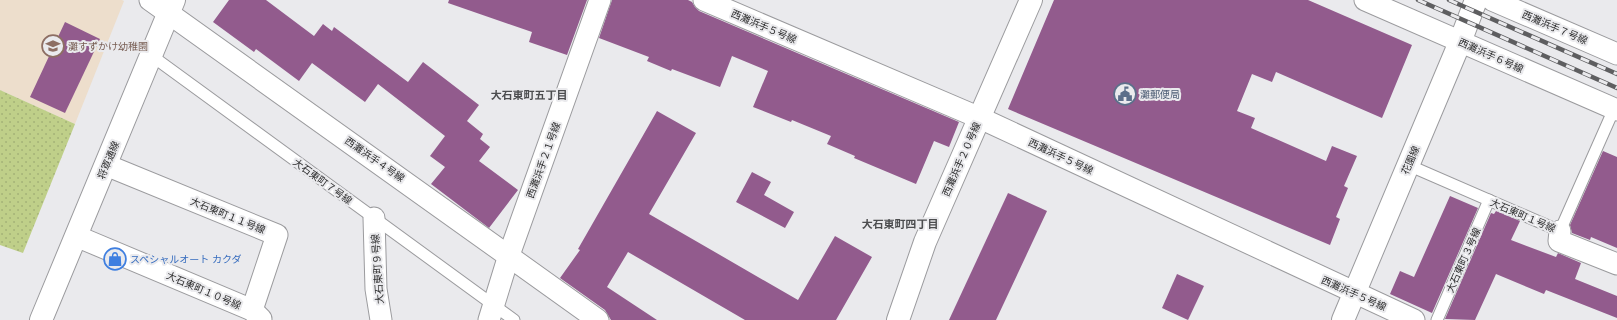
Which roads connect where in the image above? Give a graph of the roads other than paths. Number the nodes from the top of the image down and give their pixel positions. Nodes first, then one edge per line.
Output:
1 (150, 0) edge
2 (600, 0) edge
3 (704, 0) edge
4 (1030, 0) edge
5 (1365, 0) edge
6 (1476, 0) edge
7 (1492, 0) edge
8 (172, 7) edge
9 (1460, 42) junction
10 (1617, 54) edge
11 (152, 56) junction
12 (1616, 110) edge
13 (980, 118) junction
14 (106, 165) junction
15 (1408, 165) junction
16 (1489, 200) junction
17 (374, 218) junction
18 (1560, 231) junction
19 (76, 236) junction
20 (509, 255) junction
21 (1617, 264) edge
22 (1354, 294) junction
23 (491, 313) edge
24 (257, 315) edge
25 (41, 320) edge
26 (381, 320) edge
27 (514, 320) edge
28 (598, 320) edge
29 (898, 320) edge
30 (1343, 320) edge
31 (1414, 320) edge
32 (1436, 320) edge

1 - 8 street, 西灘浜手４号線
2 - 20 street, 西灘浜手２１号線
3 - 13 street, 西灘浜手５号線
4 - 13 street, 西灘浜手２０号線
5 - 9 street, 西灘浜手６号線
6 - 9 street, 花園線
7 - 10 street, 西灘浜手７号線
8 - 11 street, 将軍通線
8 - 20 street, 西灘浜手４号線
9 - 12 street, 西灘浜手６号線
9 - 15 street, 花園線
11 - 14 street, 将軍通線
11 - 17 lane, 大石東町７号線
12 - 18 lane, 大石東町１号線
13 - 22 street, 西灘浜手５号線
13 - 29 street, 西灘浜手２０号線
14 - 19 street, 将軍通線
14 - 24 street, 大石東町１１号線
15 - 16 lane, 大石東町１号線
15 - 22 street, 花園線
16 - 18 lane, 大石東町１号線
16 - 32 lane, 大石東町３号線
17 - 23 lane, 大石東町７号線
17 - 26 street, 大石東町９号線
18 - 21 street
19 - 24 street, 大石東町１０号線
19 - 25 street, 将軍通線
20 - 23 street, 西灘浜手２１号線
20 - 28 street, 西灘浜手４号線
22 - 30 street, 花園線
22 - 31 street, 西灘浜手５号線
23 - 27 lane, 大石東町７号線

